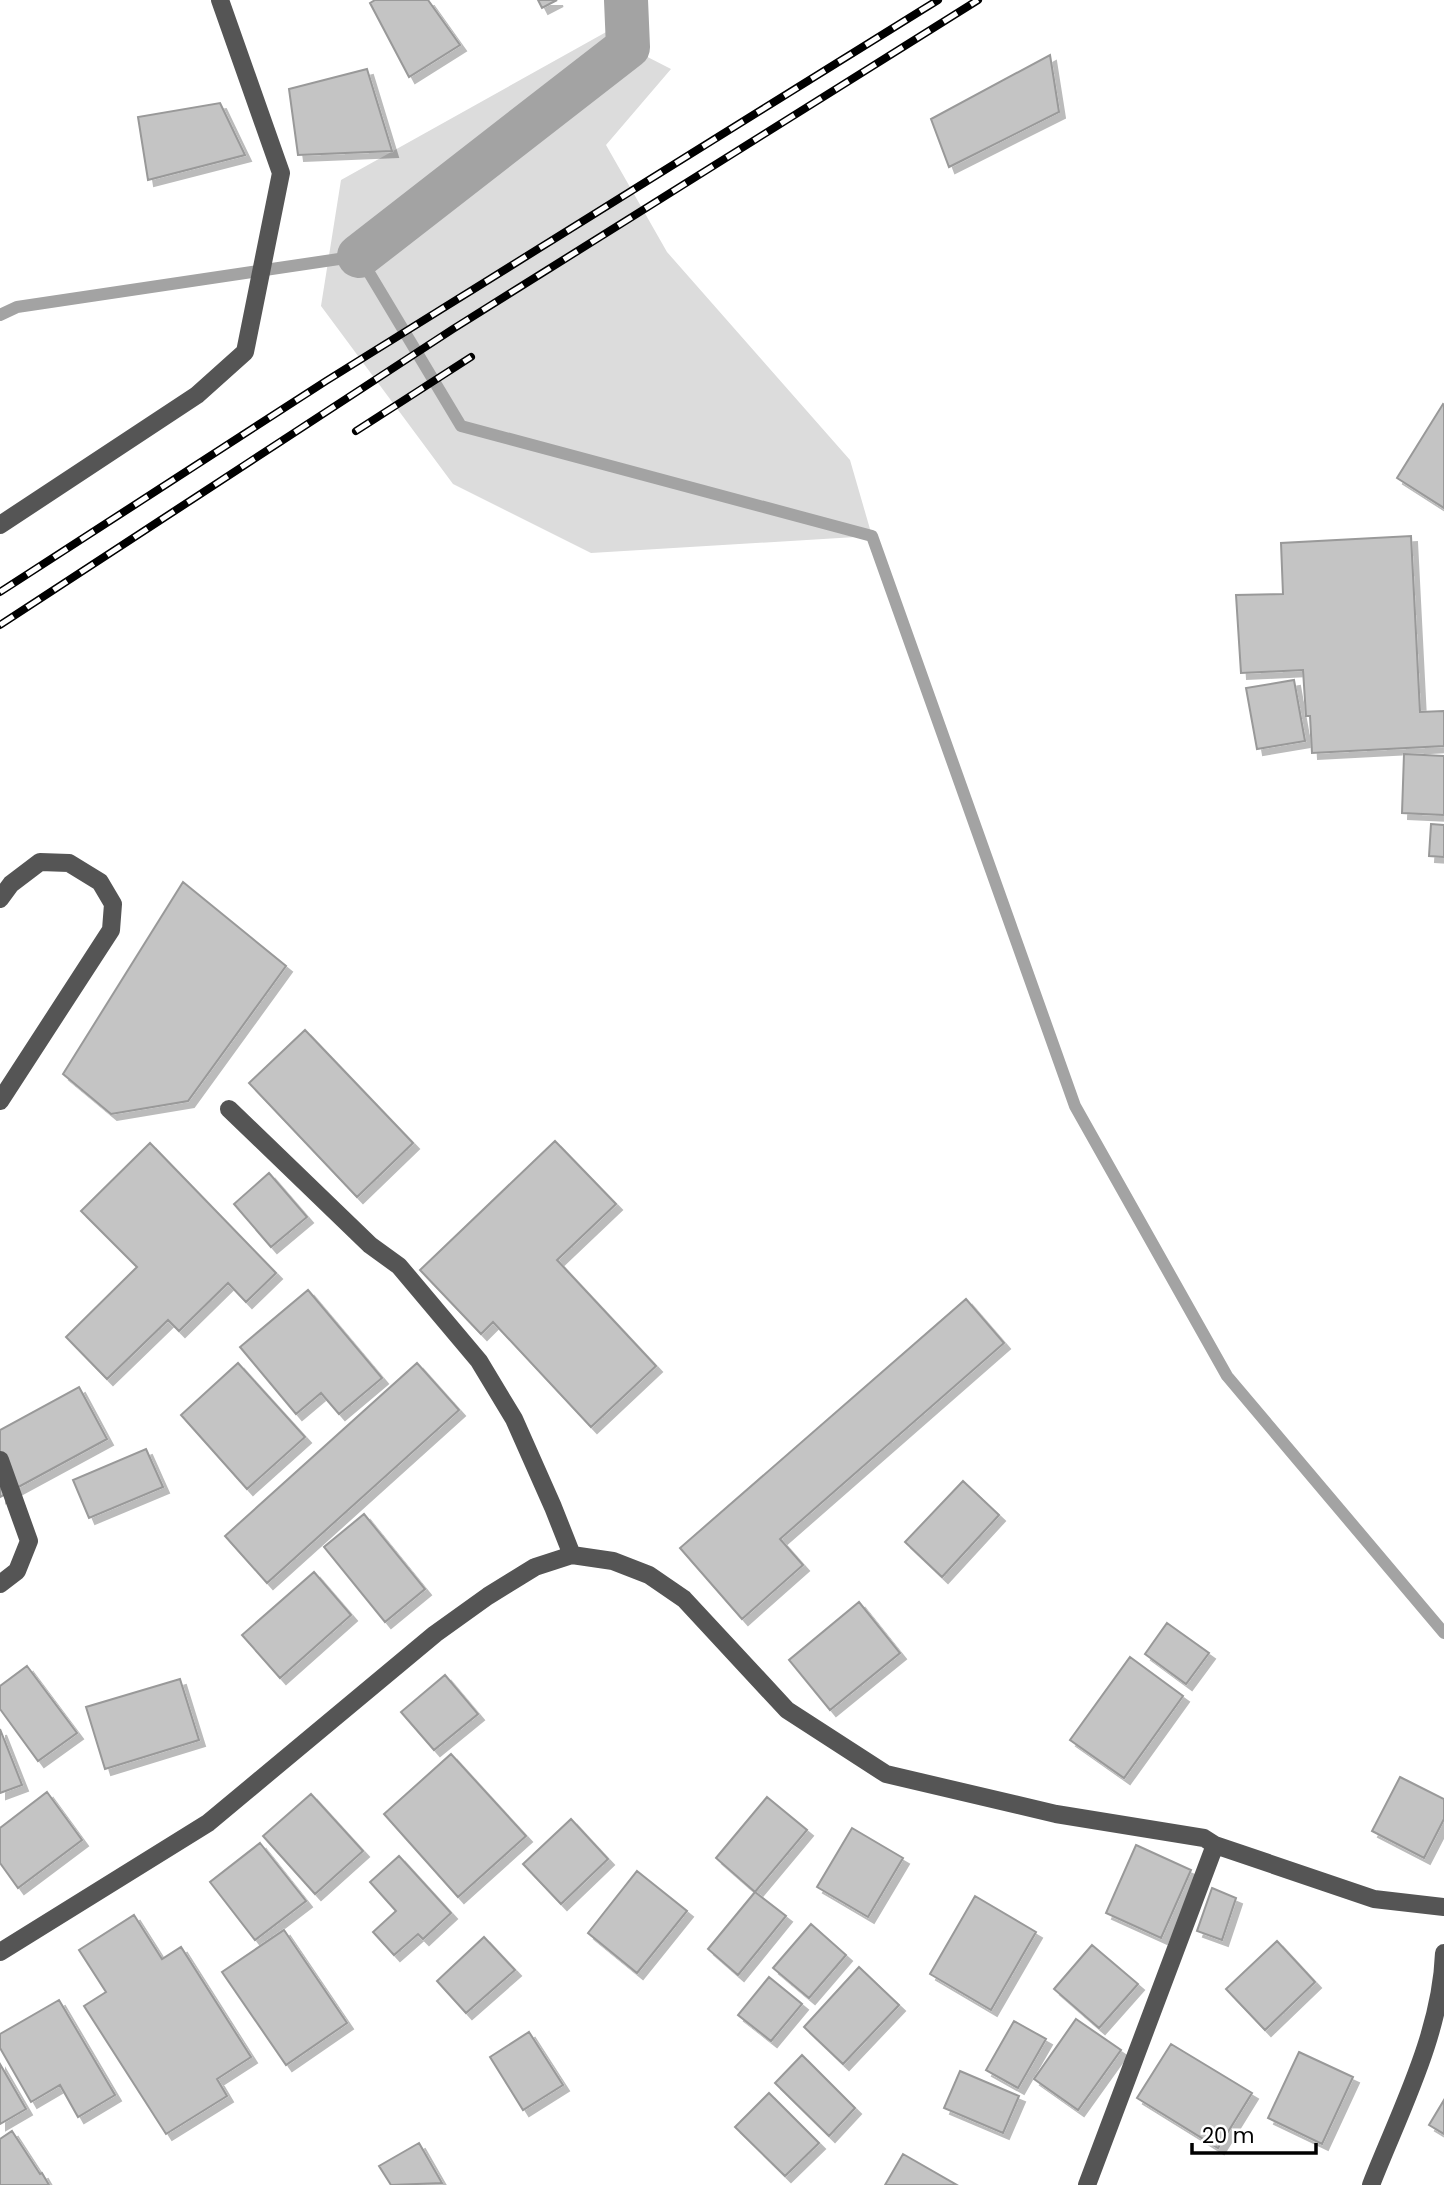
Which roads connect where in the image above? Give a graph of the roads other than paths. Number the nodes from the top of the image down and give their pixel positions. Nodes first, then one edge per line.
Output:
1 (220, 0) edge
2 (0, 524) edge
3 (0, 899) edge
4 (0, 1101) edge
5 (229, 1109) dead end
6 (0, 1460) edge
7 (572, 1555) junction
8 (0, 1584) edge
9 (1215, 1845) junction
10 (1444, 1908) edge
11 (0, 1952) edge
12 (1444, 1953) edge
13 (1087, 2185) edge
14 (1371, 2185) edge

1 - 2 street
3 - 4 street
5 - 7 street
6 - 8 street
7 - 9 street
7 - 11 street
9 - 10 street
9 - 13 street
12 - 14 street

